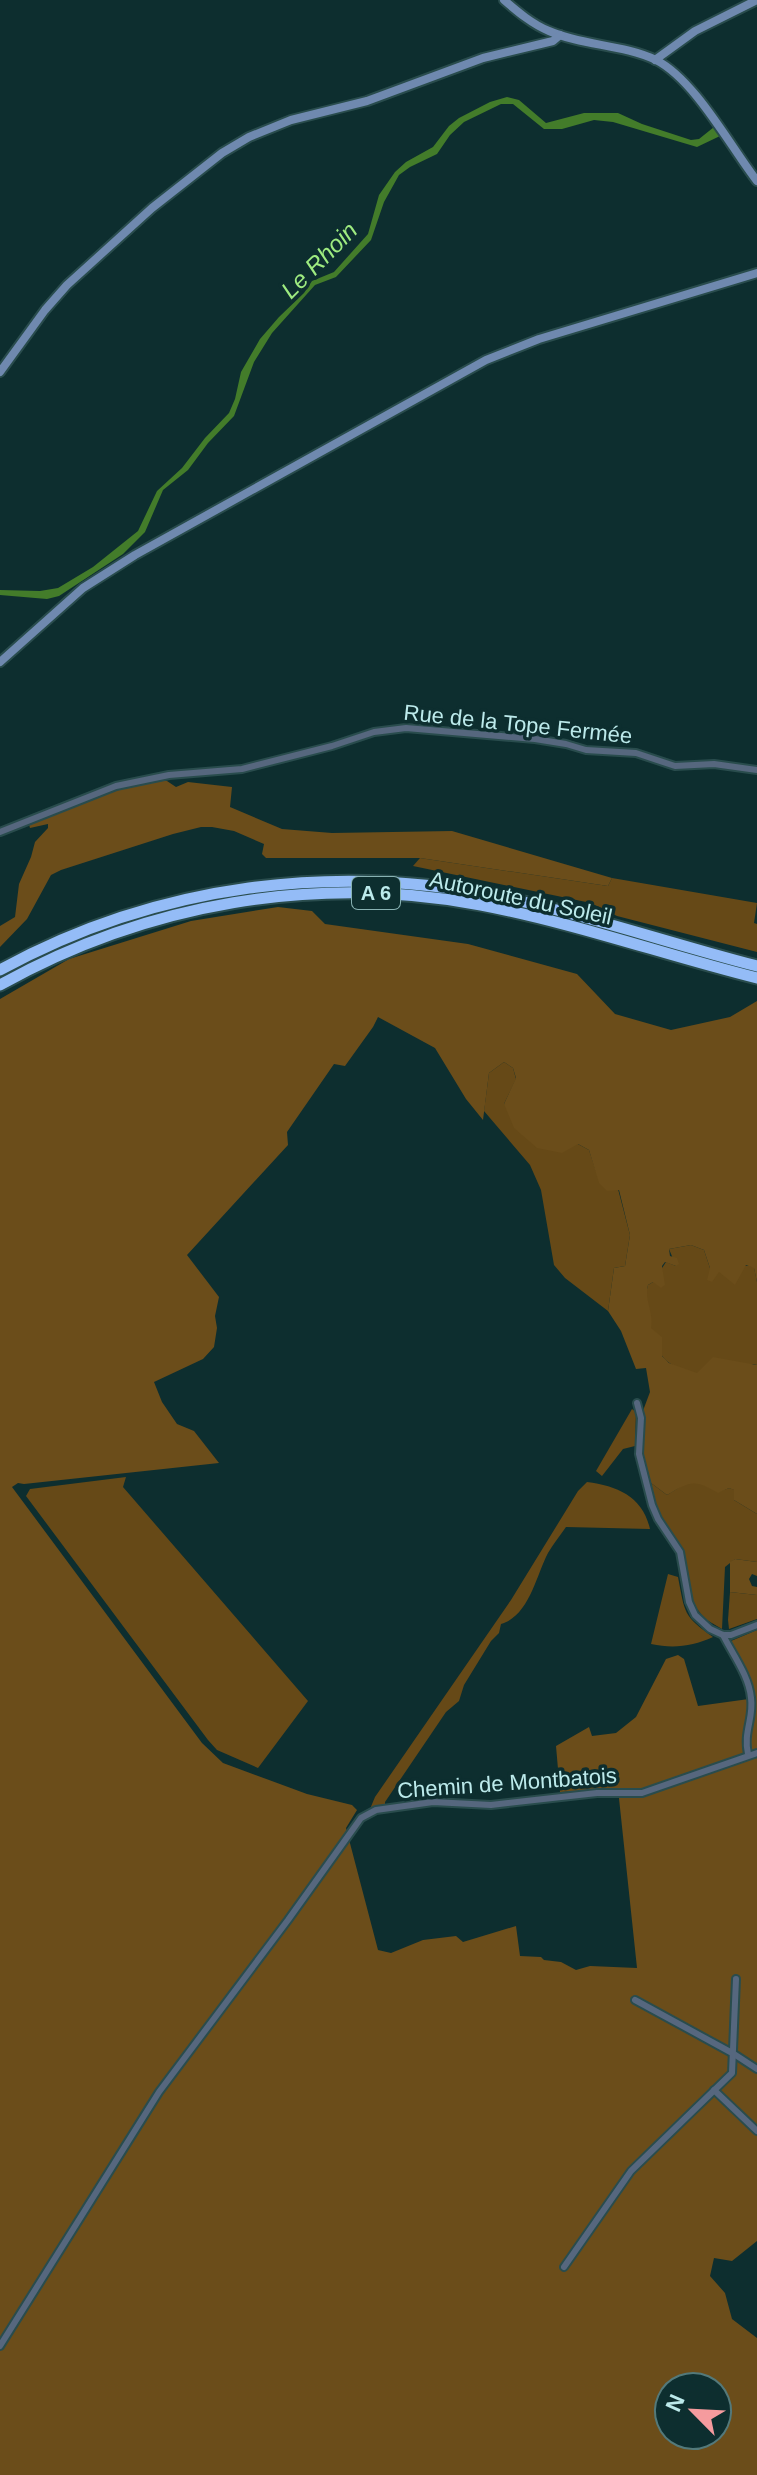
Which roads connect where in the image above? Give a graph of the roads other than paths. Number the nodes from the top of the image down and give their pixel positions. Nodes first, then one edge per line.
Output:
1 (504, 0) edge
2 (757, 0) edge
3 (560, 35) junction
4 (655, 60) junction
5 (757, 181) edge
6 (757, 273) edge
7 (0, 372) edge
8 (0, 662) edge
9 (757, 770) edge
10 (0, 832) edge
11 (757, 966) edge
12 (0, 970) edge
13 (757, 978) edge
14 (0, 985) edge
15 (637, 1403) dead end
16 (757, 1625) edge
17 (723, 1635) junction
18 (757, 1753) edge
19 (748, 1754) junction
20 (736, 1979) dead end
21 (635, 2000) dead end
22 (734, 2054) junction
23 (757, 2069) edge
24 (714, 2090) junction
25 (757, 2131) edge
26 (564, 2267) dead end
27 (0, 2346) edge

1 - 3 street
2 - 4 street
3 - 4 street
3 - 7 street
4 - 5 street
6 - 8 street
9 - 10 street, Rue de la Tope Fermée
11 - 12 highway, Autoroute du Soleil / A 6
13 - 14 highway, Autoroute du Soleil / A 6
15 - 17 street
16 - 17 street
17 - 19 street
18 - 19 street, Chemin de Montbatois
19 - 27 street, Chemin de Montbatois
20 - 22 street
21 - 22 street
22 - 23 street
22 - 24 street
24 - 25 street
24 - 26 street

